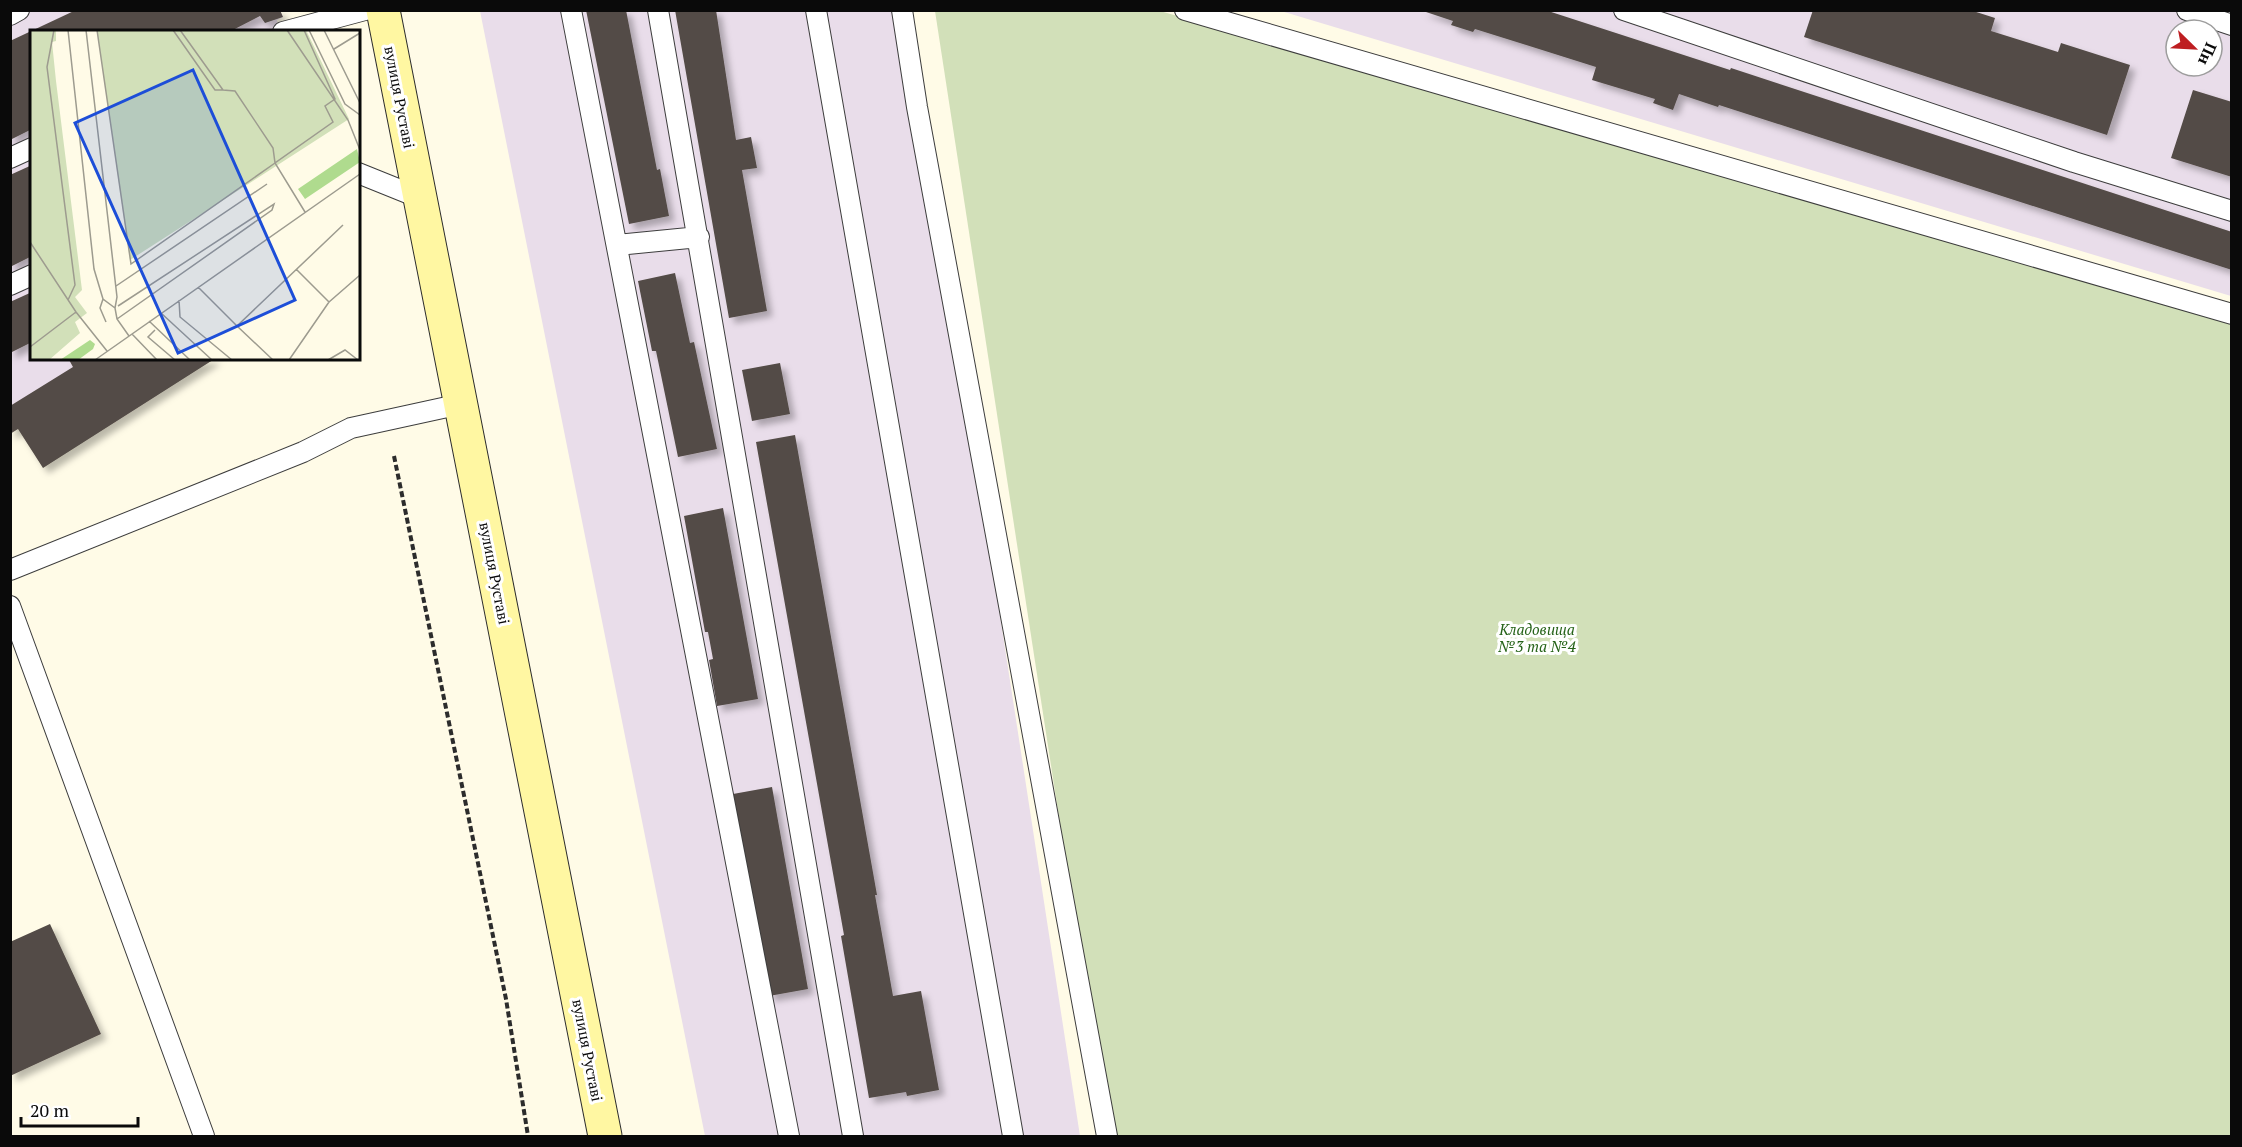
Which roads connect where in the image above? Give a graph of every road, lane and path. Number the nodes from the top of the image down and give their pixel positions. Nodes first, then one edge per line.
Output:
1 (19, 10) edge
2 (365, 10) edge
3 (383, 10) edge
4 (571, 10) edge
5 (658, 10) edge
6 (816, 10) edge
7 (902, 10) edge
8 (1185, 10) edge
9 (1624, 10) edge
10 (2187, 10) edge
11 (10, 15) edge
12 (2232, 25) edge
13 (290, 30) edge
14 (30, 149) edge
15 (10, 158) edge
16 (360, 173) edge
17 (420, 198) junction
18 (2232, 210) edge
19 (699, 237) junction
20 (617, 245) junction
21 (30, 276) edge
22 (10, 285) edge
23 (2232, 314) edge
24 (462, 404) junction
25 (394, 456) dead end
26 (10, 570) edge
27 (10, 606) edge
28 (204, 1137) edge
29 (528, 1137) edge
30 (605, 1137) edge
31 (789, 1137) edge
32 (853, 1137) edge
33 (1013, 1137) edge
34 (1107, 1137) edge

1 - 11 lane
2 - 13 lane
3 - 17 main road, вулиця Руставі
4 - 20 lane
5 - 19 lane
6 - 33 lane
7 - 34 lane
8 - 23 lane
9 - 18 lane
10 - 12 lane
14 - 15 lane
16 - 17 lane
17 - 24 main road, вулиця Руставі
19 - 20 lane
19 - 32 lane
20 - 31 lane
21 - 22 lane
24 - 26 lane
24 - 30 main road, вулиця Руставі
25 - 29 path
27 - 28 lane

